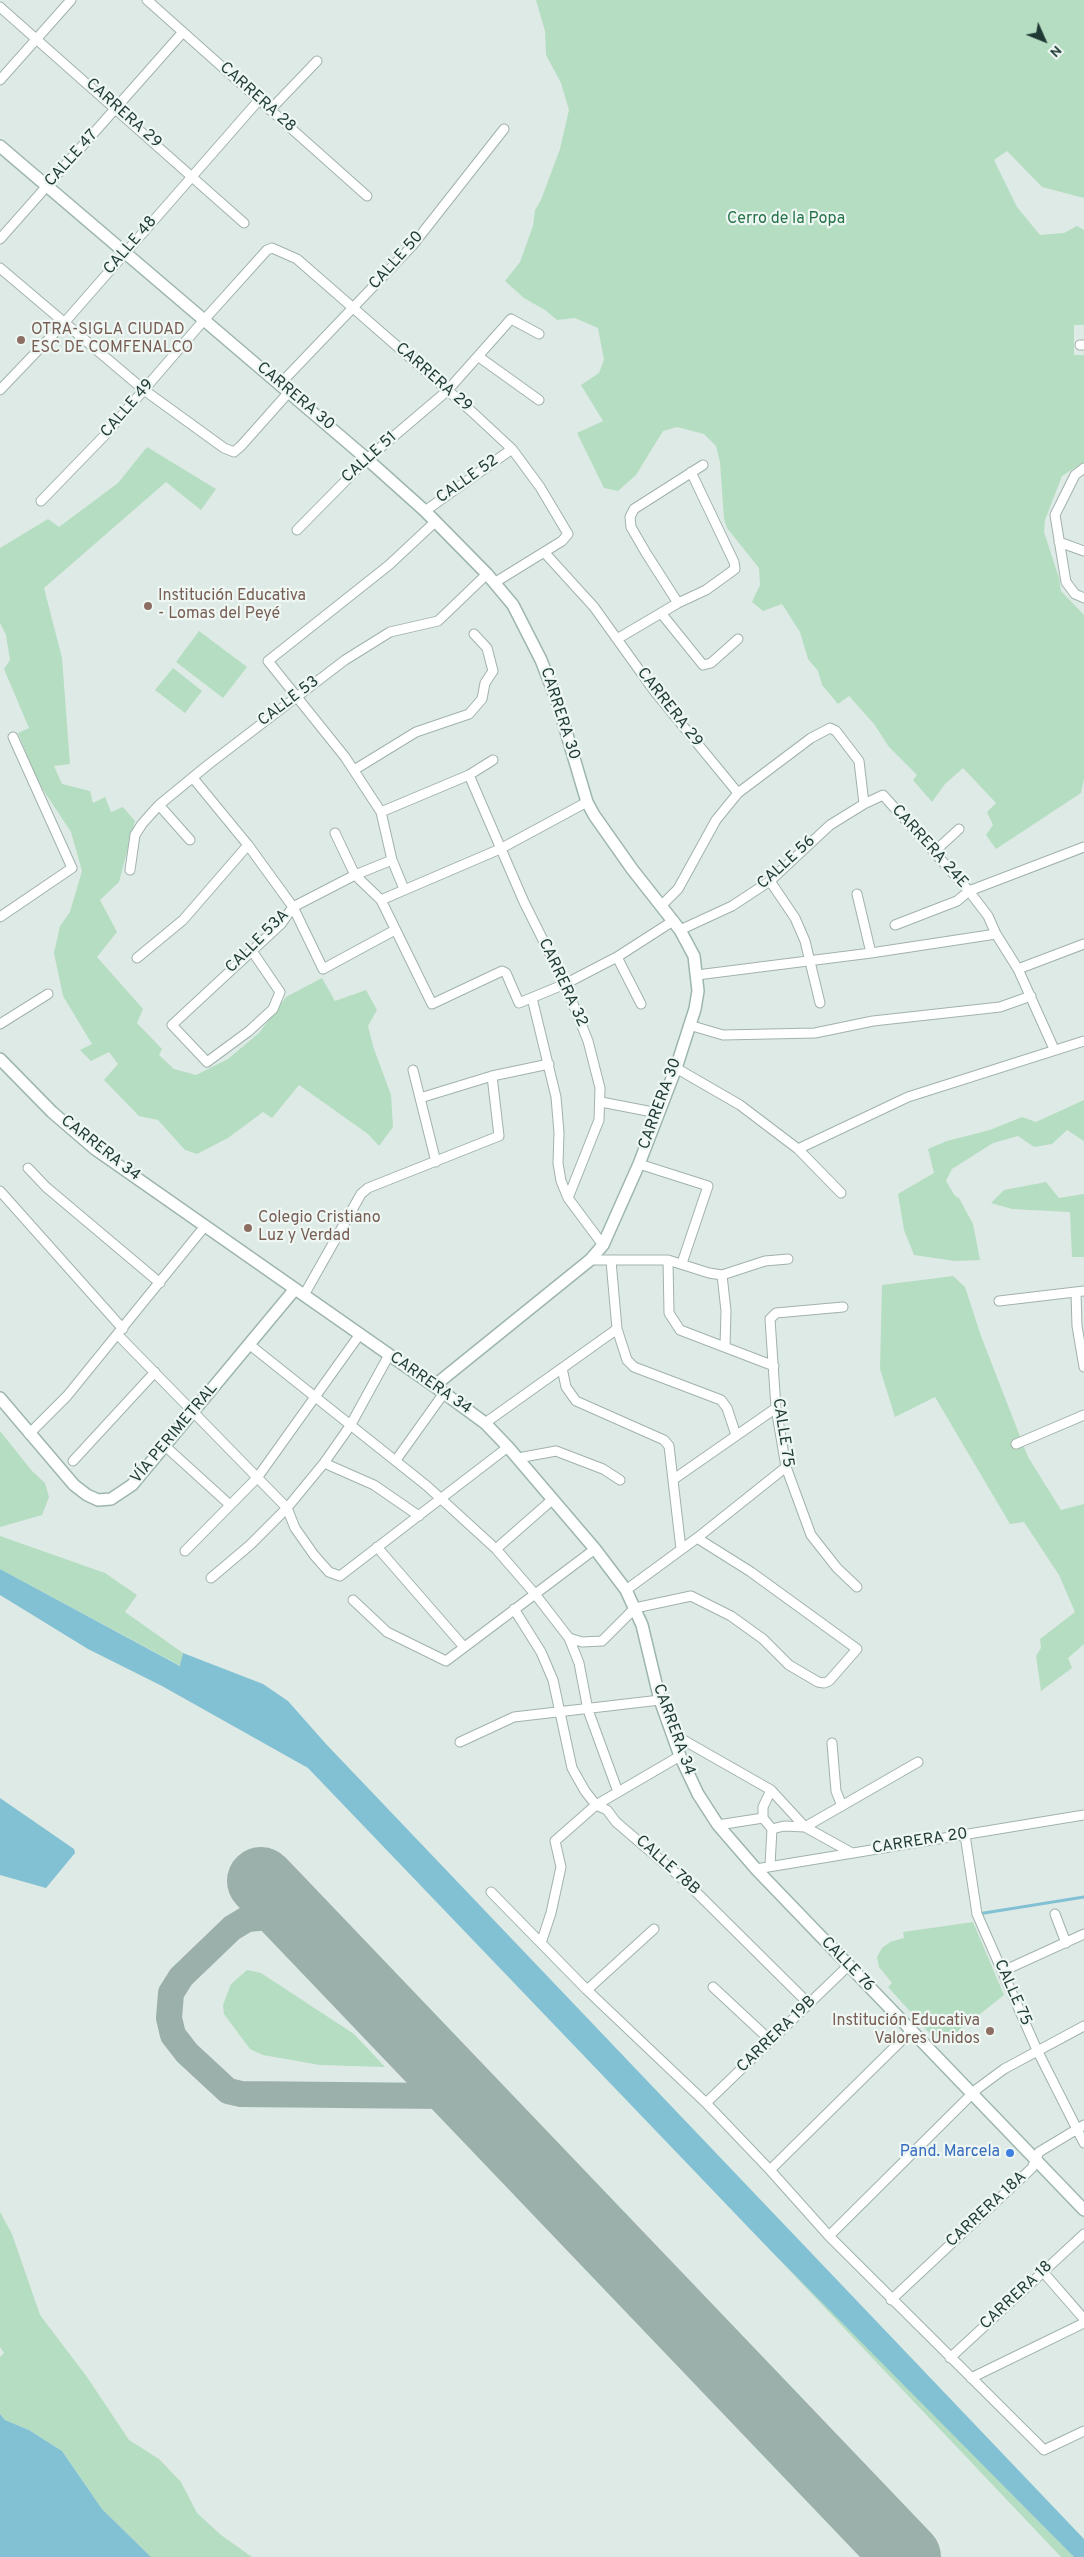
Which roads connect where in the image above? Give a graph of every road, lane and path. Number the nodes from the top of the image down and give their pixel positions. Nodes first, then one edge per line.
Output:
1 (71, 0) edge
2 (147, 0) edge
3 (0, 7) edge
4 (183, 32) junction
5 (37, 38) junction
6 (317, 61) dead end
7 (0, 80) edge
8 (259, 100) junction
9 (117, 109) junction
10 (270, 110) junction
11 (504, 129) dead end
12 (0, 146) edge
13 (192, 176) junction
14 (48, 187) junction
15 (367, 196) dead end
16 (244, 224) dead end
17 (0, 239) edge
18 (272, 248) joint
19 (125, 253) junction
20 (0, 268) edge
21 (355, 308) junction
22 (204, 320) junction
23 (64, 323) junction
24 (540, 334) dead end
25 (479, 357) junction
26 (280, 384) junction
27 (0, 390) edge
28 (144, 390) junction
29 (447, 391) junction
30 (289, 392) junction
31 (539, 400) dead end
32 (512, 449) junction
33 (368, 459) junction
34 (703, 465) dead end
35 (1084, 468) edge
36 (691, 472) junction
37 (41, 501) dead end
38 (424, 511) junction
39 (435, 522) junction
40 (297, 530) dead end
41 (568, 534) joint
42 (1059, 542) junction
43 (1084, 551) edge
44 (544, 552) junction
45 (490, 579) junction
46 (1084, 598) edge
47 (678, 603) junction
48 (661, 612) junction
49 (474, 634) dead end
50 (617, 639) junction
51 (738, 639) dead end
52 (297, 695) junction
53 (13, 737) dead end
54 (493, 760) dead end
55 (354, 770) junction
56 (469, 774) junction
57 (193, 778) junction
58 (738, 793) junction
59 (587, 802) junction
60 (864, 804) junction
61 (159, 805) junction
62 (382, 812) junction
63 (959, 829) dead end
64 (334, 833) dead end
65 (190, 840) dead end
66 (248, 845) junction
67 (1084, 847) edge
68 (500, 849) junction
69 (934, 852) junction
70 (392, 860) junction
71 (130, 870) dead end
72 (355, 875) junction
73 (770, 881) junction
74 (404, 889) junction
75 (969, 891) junction
76 (857, 894) dead end
77 (381, 900) junction
78 (661, 906) junction
79 (293, 907) junction
80 (0, 916) edge
81 (676, 925) junction
82 (895, 925) dead end
83 (395, 930) junction
84 (996, 934) junction
85 (1084, 944) edge
86 (252, 951) junction
87 (871, 953) junction
88 (617, 957) junction
89 (137, 958) dead end
90 (811, 961) junction
91 (1018, 968) junction
92 (697, 975) junction
93 (565, 984) junction
94 (48, 994) dead end
95 (1031, 996) junction
96 (532, 998) junction
97 (820, 1003) dead end
98 (641, 1004) dead end
99 (0, 1024) edge
100 (689, 1025) junction
101 (1084, 1041) edge
102 (1054, 1049) junction
103 (0, 1059) edge
104 (548, 1064) junction
105 (676, 1068) junction
106 (413, 1070) dead end
107 (492, 1076) junction
108 (420, 1098) junction
109 (601, 1102) junction
110 (658, 1113) junction
111 (798, 1149) junction
112 (436, 1162) junction
113 (639, 1164) junction
114 (28, 1168) dead end
115 (0, 1191) edge
116 (841, 1193) dead end
117 (568, 1198) junction
118 (205, 1226) junction
119 (603, 1244) junction
120 (788, 1259) dead end
121 (590, 1260) junction
122 (668, 1260) junction
123 (611, 1261) junction
124 (682, 1264) junction
125 (722, 1275) junction
126 (160, 1283) junction
127 (300, 1292) junction
128 (1080, 1292) edge
129 (999, 1301) dead end
130 (843, 1307) dead end
131 (617, 1329) junction
132 (121, 1332) junction
133 (360, 1334) junction
134 (250, 1345) junction
135 (725, 1346) junction
136 (389, 1354) junction
137 (774, 1366) junction
138 (1084, 1367) edge
139 (562, 1368) junction
140 (155, 1372) junction
141 (439, 1389) junction
142 (314, 1397) junction
143 (0, 1398) edge
144 (776, 1408) junction
145 (194, 1412) junction
146 (1084, 1415) edge
147 (485, 1423) junction
148 (350, 1426) junction
149 (29, 1434) junction
150 (736, 1435) junction
151 (1016, 1444) dead end
152 (165, 1446) junction
153 (508, 1447) junction
154 (518, 1458) junction
155 (396, 1460) junction
156 (73, 1461) dead end
157 (324, 1463) junction
158 (786, 1467) junction
159 (257, 1478) junction
160 (674, 1479) junction
161 (620, 1480) dead end
162 (441, 1498) junction
163 (552, 1499) junction
164 (230, 1505) junction
165 (287, 1508) junction
166 (419, 1516) junction
167 (697, 1538) junction
168 (377, 1547) junction
169 (496, 1549) junction
170 (595, 1549) junction
171 (681, 1549) junction
172 (185, 1551) dead end
173 (211, 1578) dead end
174 (857, 1587) dead end
175 (626, 1590) junction
176 (535, 1594) junction
177 (353, 1600) dead end
178 (635, 1608) junction
179 (514, 1609) junction
180 (569, 1638) junction
181 (464, 1647) junction
182 (660, 1700) junction
183 (559, 1710) junction
184 (588, 1710) junction
185 (671, 1733) junction
186 (460, 1742) dead end
187 (832, 1744) dead end
188 (680, 1756) junction
189 (918, 1762) dead end
190 (771, 1790) junction
191 (618, 1792) junction
192 (596, 1805) junction
193 (842, 1806) junction
194 (1084, 1815) edge
195 (763, 1818) junction
196 (718, 1825) junction
197 (805, 1827) junction
198 (772, 1829) junction
199 (965, 1835) junction
200 (852, 1853) junction
201 (770, 1866) junction
202 (756, 1870) junction
203 (491, 1892) dead end
204 (1055, 1914) dead end
205 (654, 1929) dead end
206 (1084, 1934) edge
207 (541, 1943) junction
208 (1066, 1943) junction
209 (848, 1966) junction
210 (1003, 1971) junction
211 (713, 1987) dead end
212 (587, 1990) junction
213 (809, 2004) junction
214 (1084, 2026) edge
215 (911, 2031) junction
216 (771, 2041) junction
217 (1037, 2050) junction
218 (972, 2094) junction
219 (706, 2103) junction
220 (1080, 2126) edge
221 (1084, 2143) edge
222 (1036, 2159) junction
223 (770, 2170) junction
224 (1084, 2210) edge
225 (1084, 2234) edge
226 (828, 2236) junction
227 (1044, 2273) junction
228 (891, 2300) junction
229 (1084, 2319) edge
230 (1084, 2323) edge
231 (950, 2358) junction
232 (971, 2378) junction
233 (1084, 2431) edge

1 - 5 street
2 - 4 street, CARRERA 28
3 - 5 street, CARRERA 29
4 - 8 street, CARRERA 28
4 - 9 street, CALLE 47
5 - 7 street
5 - 9 street, CARRERA 29
6 - 10 street
8 - 10 street, CARRERA 28
8 - 13 street, CALLE 48
9 - 13 street, CARRERA 29
9 - 14 street, CALLE 47
10 - 15 street, CARRERA 28
11 - 21 street, CALLE 50
12 - 14 street, CARRERA 30
13 - 16 street, CARRERA 29
13 - 19 street, CALLE 48
14 - 17 street, CALLE 47
14 - 19 street, CARRERA 30
18 - 21 street, CARRERA 29
18 - 22 street, CALLE 49
19 - 22 street, CARRERA 30
19 - 23 street, CALLE 48
20 - 23 street
21 - 26 street, CALLE 50
21 - 29 street, CARRERA 29
22 - 26 street, CARRERA 30
22 - 28 street, CALLE 49
23 - 27 street, CALLE 48
23 - 28 street
24 - 25 street, CALLE 51
25 - 29 street, CALLE 51
25 - 31 street
26 - 30 street, CARRERA 30
28 - 30 street
28 - 37 street, CALLE 49
29 - 32 street, CARRERA 29
29 - 33 street, CALLE 51
30 - 33 street, CARRERA 30
32 - 38 street, CALLE 52
32 - 41 street, CARRERA 29
33 - 38 street, CARRERA 30
33 - 40 street, CALLE 51
34 - 36 street
35 - 42 street
36 - 47 street
36 - 47 street
38 - 39 street, CARRERA 30
39 - 45 street, CARRERA 30
39 - 52 street
41 - 44 street, CALLE 53
42 - 43 street
42 - 46 street
44 - 45 street, CALLE 53
44 - 50 street, CARRERA 29
45 - 52 street, CALLE 53
45 - 59 street, CARRERA 30
47 - 48 street
48 - 50 street
48 - 51 street
49 - 55 street
50 - 58 street, CARRERA 29
52 - 55 street
52 - 57 street, CALLE 53
53 - 80 street
54 - 56 street
55 - 62 street
56 - 62 street
56 - 68 street, CARRERA 32
57 - 61 street, CALLE 53
57 - 66 street
58 - 60 street
58 - 78 street
59 - 68 street
59 - 78 street, CARRERA 30
60 - 69 street, CARRERA 24E
60 - 73 street, CALLE 56
61 - 65 street
61 - 71 street, CALLE 53
62 - 70 street
63 - 69 street
64 - 72 street
66 - 79 street
66 - 89 street
67 - 75 street
68 - 74 street
68 - 93 street, CARRERA 32
69 - 75 street, CARRERA 24E
70 - 72 street, CALLE 53A
70 - 74 street
72 - 77 street
72 - 79 street, CALLE 53A
73 - 81 street, CALLE 56
73 - 90 street
74 - 77 street
75 - 82 street
75 - 84 street, CARRERA 24E
76 - 87 street
77 - 83 street
78 - 81 street, CARRERA 30
79 - 83 street
79 - 86 street, CALLE 53A
81 - 88 street, CALLE 56
81 - 92 street, CARRERA 30
83 - 96 street, CALLE 56
84 - 87 street
84 - 91 street, CARRERA 24E
85 - 91 street
86 - 86 street, CALLE 53A
87 - 90 street
88 - 93 street, CALLE 56
88 - 98 street
90 - 92 street
90 - 97 street
91 - 95 street, CARRERA 24E
92 - 100 street, CARRERA 30
93 - 96 street, CALLE 56
93 - 109 street, CARRERA 32
94 - 99 street
95 - 100 street
95 - 102 street, CARRERA 24E
96 - 104 street
100 - 105 street, CARRERA 30
101 - 102 street
102 - 111 street
103 - 118 street, CARRERA 34
104 - 107 street
104 - 117 street
105 - 110 street, CARRERA 30
105 - 111 street
106 - 108 street
107 - 108 street
107 - 112 street
108 - 112 street
109 - 110 street
109 - 117 street, CARRERA 32
110 - 113 street, CARRERA 30
111 - 116 street
112 - 127 street
113 - 119 street, CARRERA 30
113 - 124 street
114 - 126 street
115 - 132 street
117 - 119 street
118 - 126 street
118 - 127 street, CARRERA 34
119 - 121 street, CARRERA 30
120 - 125 street
121 - 123 street
121 - 141 street, CARRERA 30
122 - 123 street
122 - 124 street
122 - 135 street
123 - 131 street
124 - 125 street
125 - 135 street
126 - 132 street
127 - 133 street, CARRERA 34
127 - 134 street, VÍA PERIMETRAL
128 - 129 street
128 - 138 street
130 - 137 street, CALLE 75
131 - 139 street
131 - 150 street
132 - 140 street
132 - 149 street
133 - 136 street, CARRERA 34
133 - 142 street
134 - 142 street
134 - 145 street, VÍA PERIMETRAL
135 - 137 street
136 - 141 street, CARRERA 34
136 - 148 street
137 - 144 street, CALLE 75
139 - 147 street
139 - 160 street
140 - 145 street
140 - 156 street
141 - 147 street, CARRERA 34
141 - 155 street
142 - 148 street
142 - 159 street
143 - 149 street, VÍA PERIMETRAL
144 - 150 street
144 - 158 street, CALLE 75
145 - 152 street, VÍA PERIMETRAL
145 - 159 street
146 - 151 street
147 - 153 street, CARRERA 34
148 - 155 street
148 - 157 street
149 - 152 street, VÍA PERIMETRAL
150 - 160 street
152 - 164 street
153 - 154 street, CARRERA 34
153 - 162 street
154 - 161 street
154 - 163 street, CARRERA 34
155 - 162 street
157 - 165 street
157 - 166 street
158 - 167 street
158 - 174 street, CALLE 75
159 - 164 street
159 - 165 street
160 - 171 street
162 - 166 street
162 - 169 street
163 - 169 street
163 - 170 street, CARRERA 34
164 - 172 street
165 - 168 street
165 - 173 street
166 - 168 street
167 - 171 street
167 - 178 street
168 - 181 street
169 - 176 street
170 - 175 street, CARRERA 34
170 - 176 street
171 - 175 street
175 - 178 street, CARRERA 34
176 - 179 street
176 - 180 street
177 - 181 street
178 - 180 street
178 - 182 street, CARRERA 34
179 - 181 street
179 - 183 street, CALLE 78B
180 - 184 street
182 - 184 street
182 - 185 street, CARRERA 34
183 - 184 street
183 - 186 street
183 - 192 street, CALLE 78B
184 - 191 street
185 - 188 street, CARRERA 34
185 - 190 street
187 - 193 street
188 - 191 street
188 - 196 street, CARRERA 34
189 - 193 street
190 - 195 street
190 - 197 street
191 - 192 street
192 - 207 street
192 - 213 street, CALLE 78B
193 - 197 street
194 - 199 street, CARRERA 20
195 - 196 street
195 - 198 street
196 - 202 street, CALLE 76
197 - 198 street
197 - 200 street
198 - 201 street
199 - 200 street, CARRERA 20
199 - 210 street, CALLE 75
200 - 201 street, CARRERA 20
201 - 202 street, CARRERA 20
202 - 209 street, CALLE 76
203 - 207 street
204 - 208 street
205 - 212 street
206 - 208 street
207 - 212 street
208 - 210 street
209 - 213 street, CARRERA 19B
209 - 215 street, CALLE 76
210 - 217 street, CALLE 75
211 - 216 street
212 - 219 street
213 - 216 street, CARRERA 19B
214 - 217 street
215 - 218 street, CALLE 76
215 - 223 street
216 - 219 street, CARRERA 19B
217 - 218 street
217 - 220 street, CALLE 75
218 - 222 street, CALLE 76
218 - 226 street
219 - 223 street
220 - 221 street, CALLE 75
220 - 222 street, CARRERA 18A
222 - 224 street, CALLE 76
222 - 228 street, CARRERA 18A
223 - 226 street
225 - 227 street, CARRERA 18
226 - 228 street
227 - 229 street
227 - 231 street, CARRERA 18
228 - 231 street
230 - 232 street
231 - 232 street
232 - 233 street

